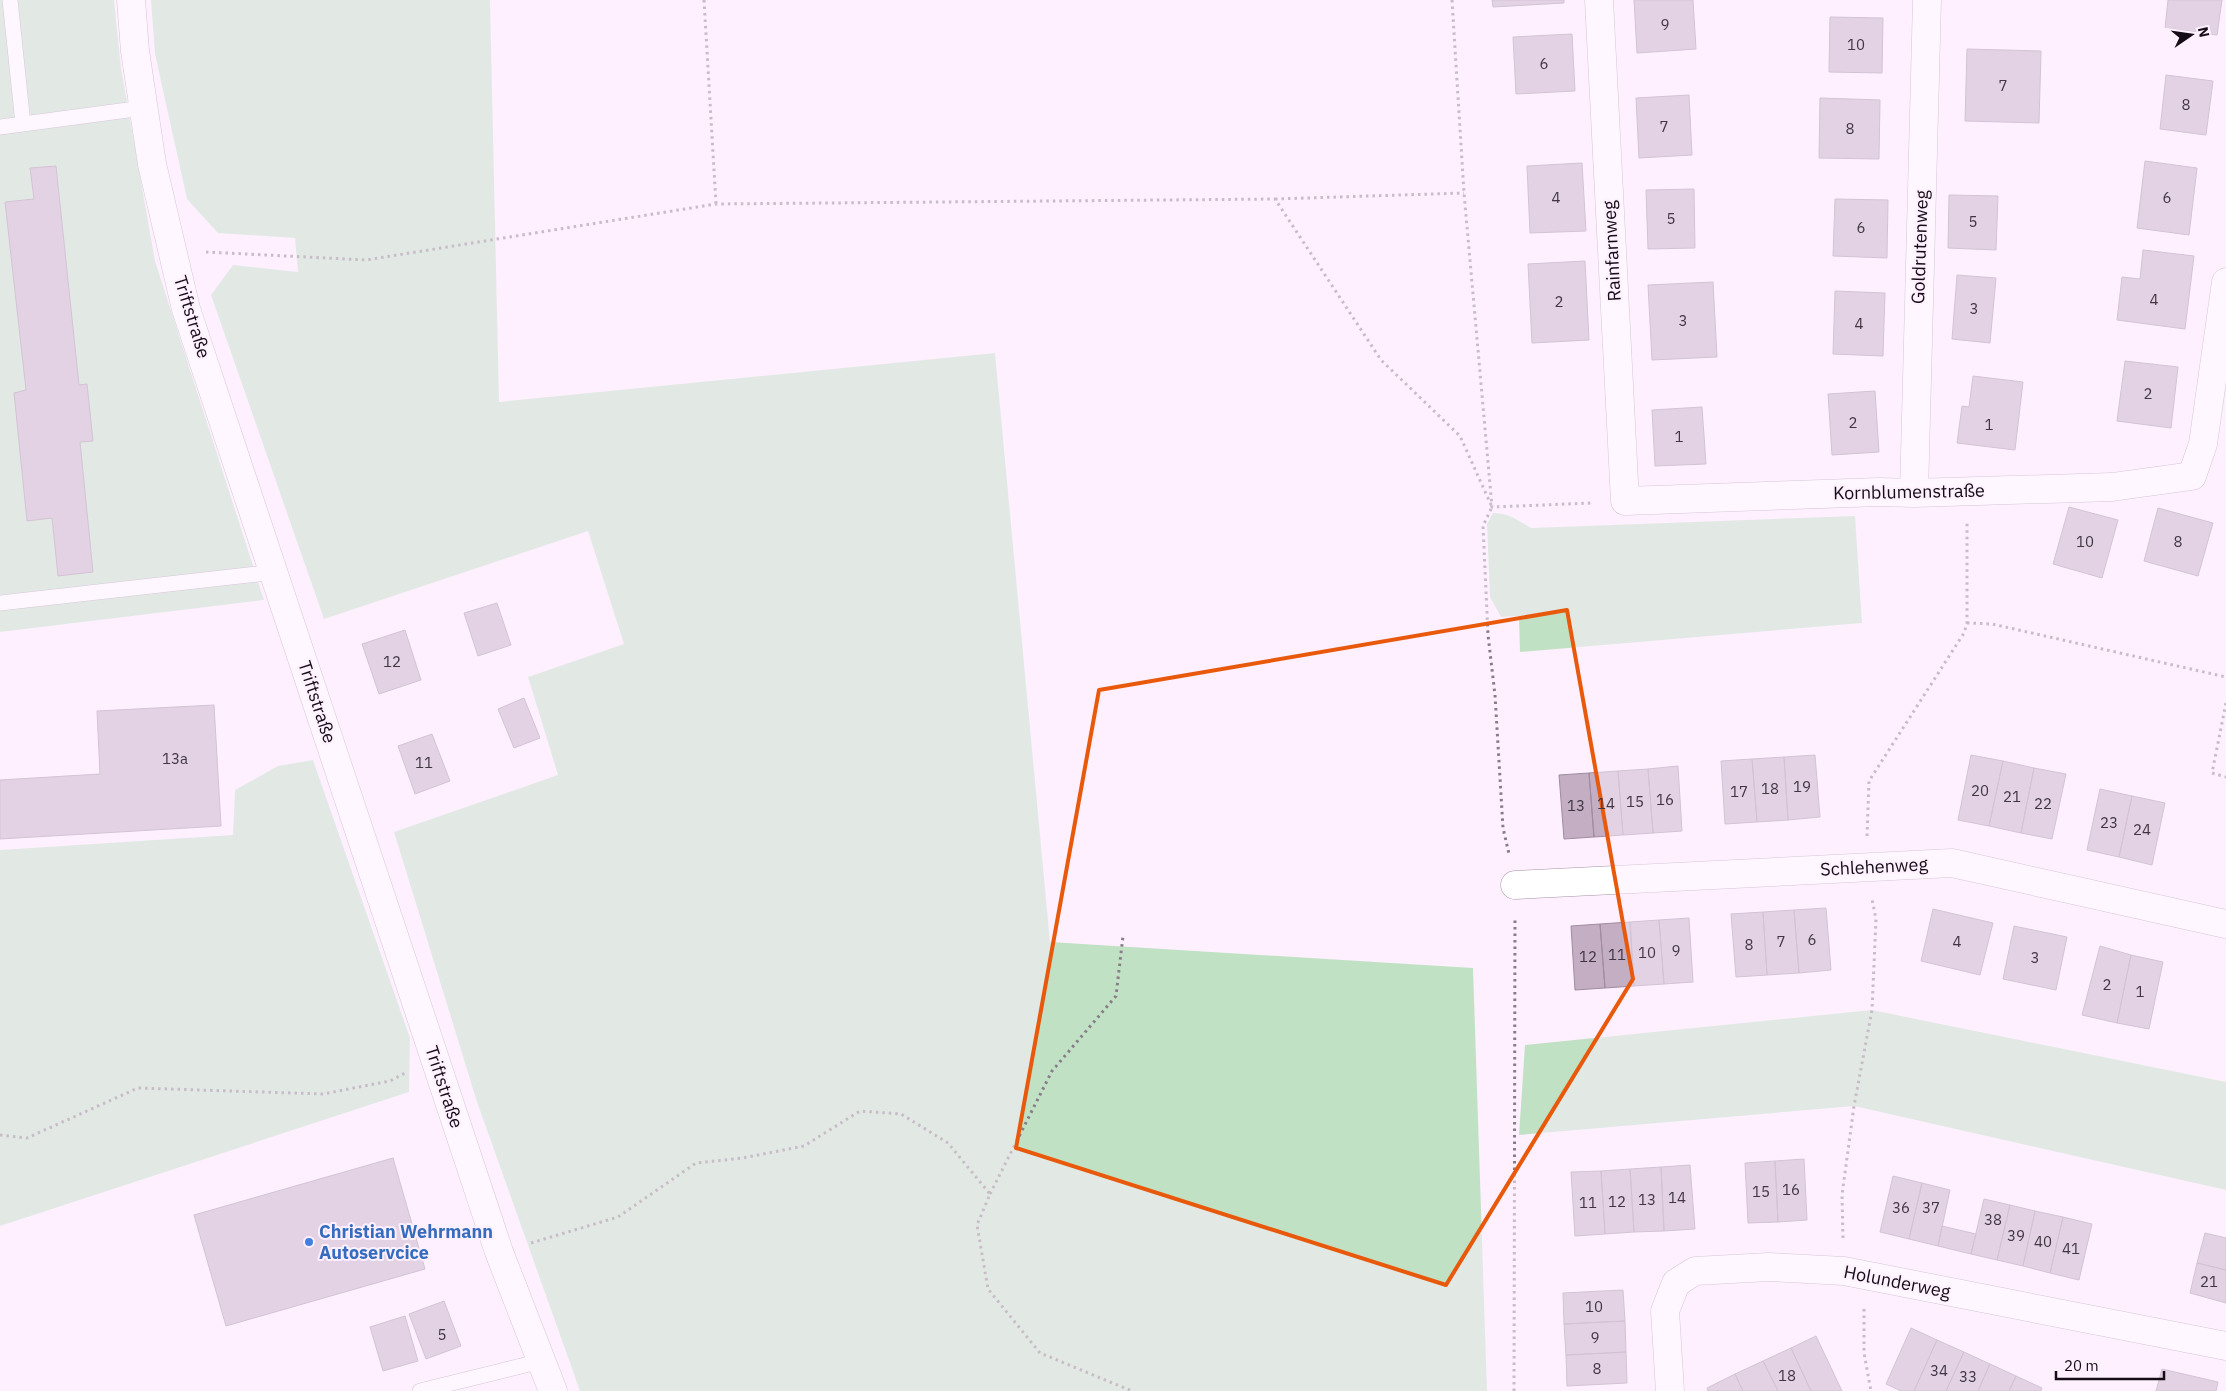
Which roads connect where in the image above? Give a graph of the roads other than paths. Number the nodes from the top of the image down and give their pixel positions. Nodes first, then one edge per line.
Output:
1 (10, 0) edge
2 (130, 0) edge
3 (1600, 0) edge
4 (1927, 0) edge
5 (143, 108) junction
6 (23, 124) junction
7 (0, 127) edge
8 (2226, 282) edge
9 (2220, 371) edge
10 (1914, 493) junction
11 (1625, 501) joint
12 (275, 572) junction
13 (0, 603) edge
14 (1515, 885) road end
15 (2226, 924) edge
16 (2226, 1346) edge
17 (541, 1361) junction
18 (420, 1391) edge
19 (553, 1391) edge
20 (1670, 1391) edge

1 - 6 lane
2 - 5 street, Triftstraße
3 - 11 street, Rainfarnweg
4 - 10 street, Goldrutenweg
5 - 6 lane
5 - 12 street, Triftstraße
6 - 7 lane
8 - 9 street
9 - 10 street, Kornblumenstraße
10 - 11 street, Kornblumenstraße
12 - 13 lane
12 - 17 street, Triftstraße
14 - 15 street, Schlehenweg
16 - 20 street, Holunderweg
17 - 18 lane
17 - 19 street, Triftstraße

